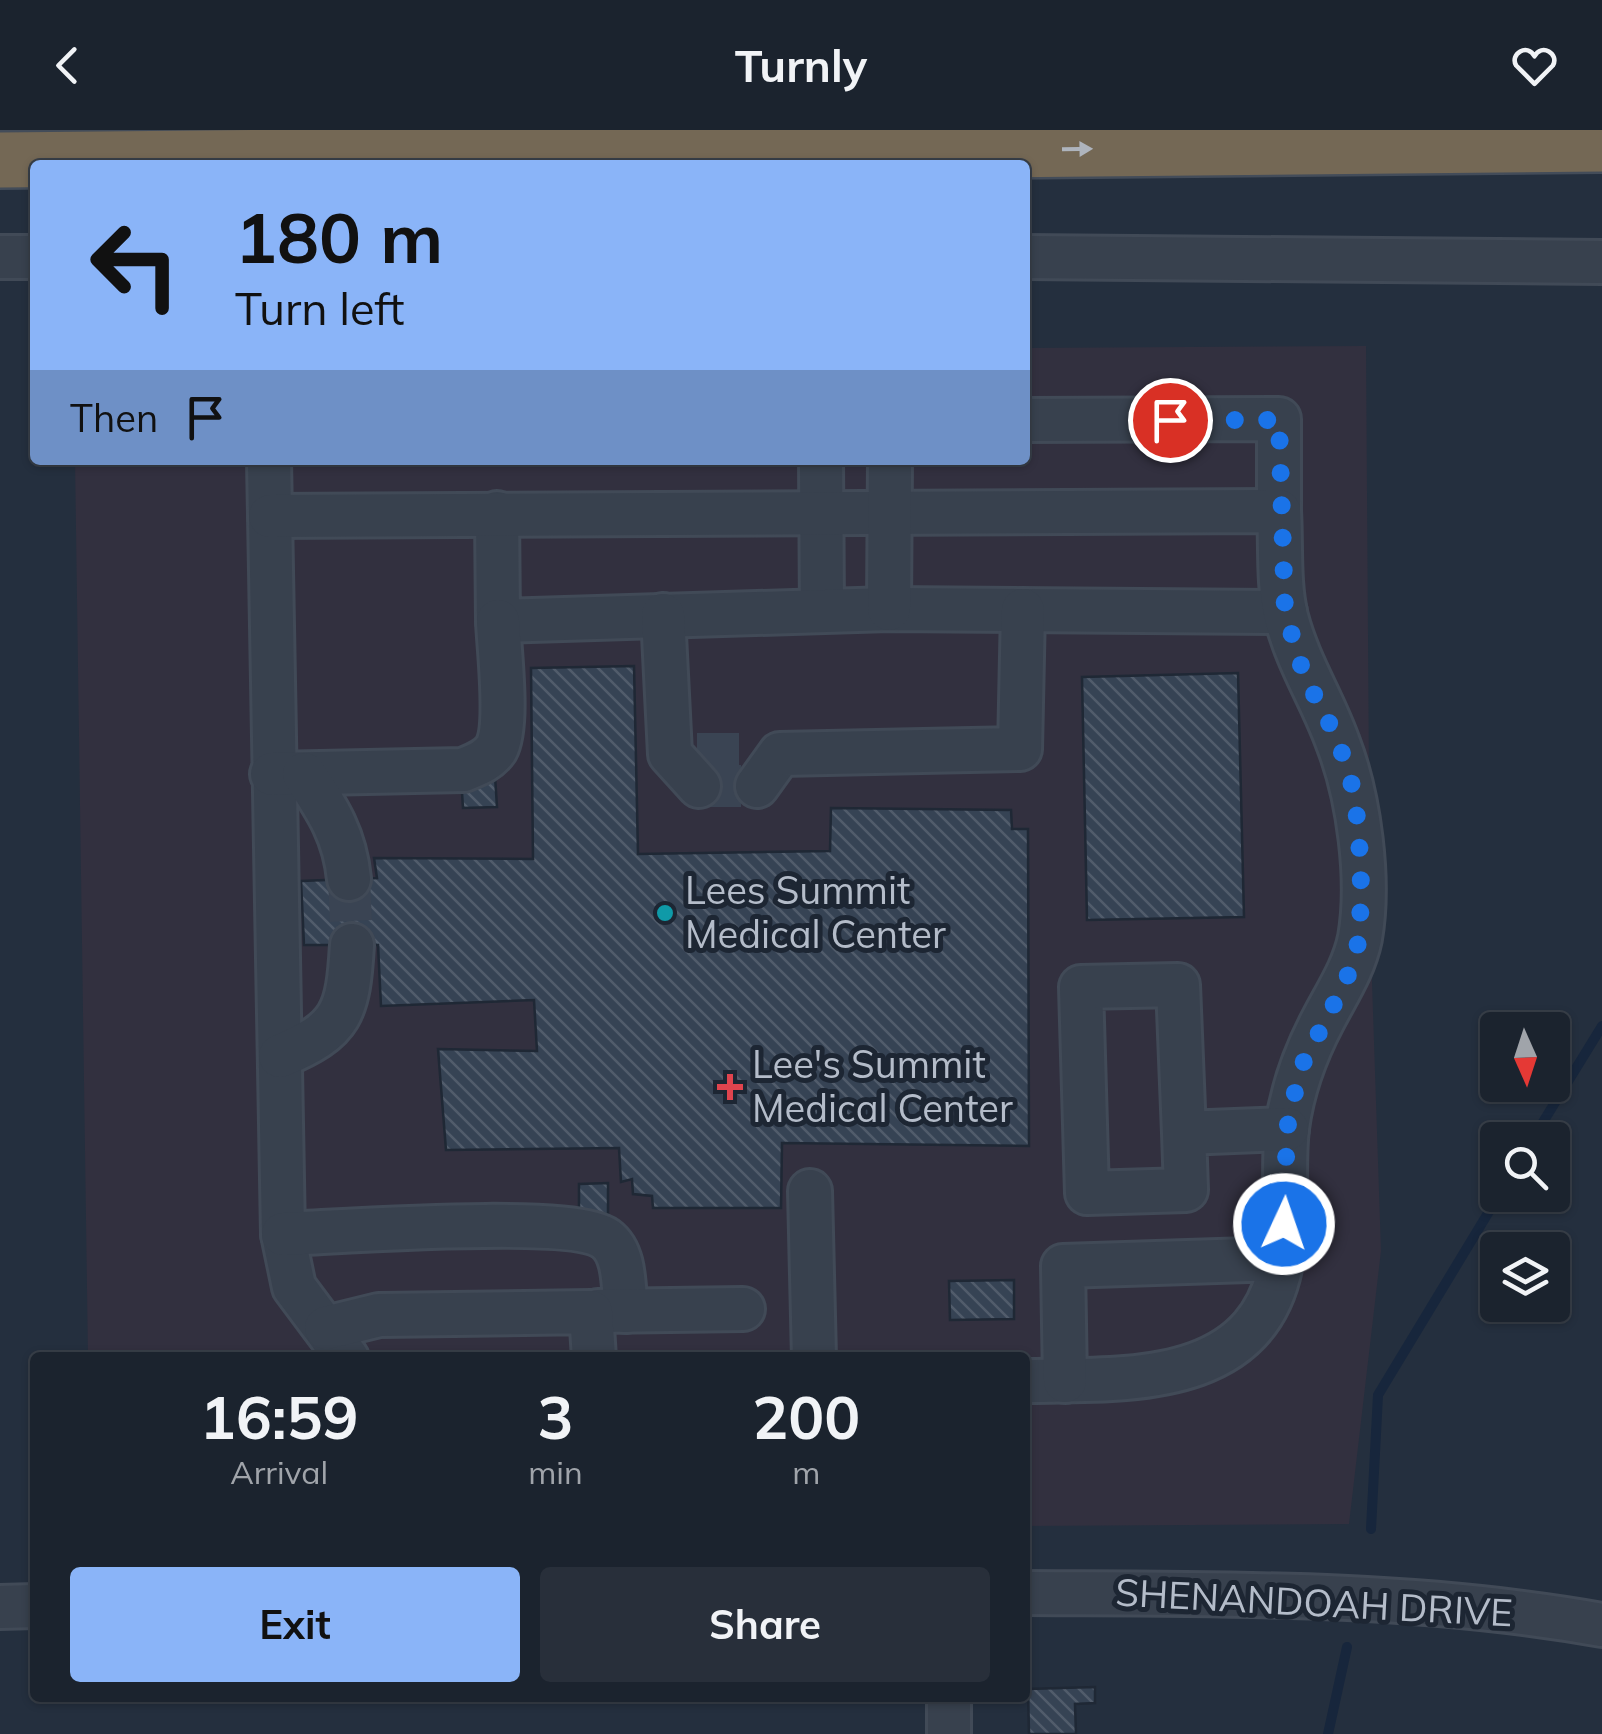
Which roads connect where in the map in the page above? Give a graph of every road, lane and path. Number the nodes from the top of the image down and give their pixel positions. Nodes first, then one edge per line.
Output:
1 (1602, 144) edge
2 (0, 160) edge
3 (0, 257) edge
4 (30, 257) edge
5 (1030, 257) edge
6 (1602, 262) edge
7 (1030, 420) edge
8 (268, 465) edge
9 (821, 465) edge
10 (890, 465) edge
11 (1279, 511) junction
12 (496, 513) junction
13 (822, 514) junction
14 (270, 516) junction
15 (890, 516) junction
16 (889, 609) junction
17 (822, 610) junction
18 (1023, 610) junction
19 (1285, 612) junction
20 (663, 616) junction
21 (498, 621) junction
22 (689, 765) dead end
23 (764, 765) tunnel mouth
24 (288, 774) junction
25 (349, 880) tunnel mouth
26 (352, 945) tunnel mouth
27 (280, 1056) junction
28 (1287, 1129) junction
29 (1184, 1133) junction
30 (810, 1191) dead end
31 (283, 1234) junction
32 (1282, 1258) junction
33 (743, 1309) dead end
34 (609, 1311) junction
35 (337, 1343) edge
36 (596, 1352) edge
37 (814, 1352) edge
38 (1045, 1381) edge
39 (1030, 1593) edge
40 (0, 1606) edge
41 (30, 1606) edge
42 (1602, 1625) edge
43 (949, 1702) edge
44 (949, 1734) edge

2 -> 1 highway
3 - 4 street
5 - 6 street
7 - 11 street
8 - 14 street
9 - 13 street
10 - 15 street
11 - 15 street
11 - 19 street
12 - 13 street
12 - 14 street
12 - 21 street
13 - 15 street
13 - 17 street
14 - 24 street
15 - 16 street
16 - 17 street
16 - 18 street
17 - 20 street
18 - 19 street
18 - 23 street
19 - 28 street
20 - 21 street
20 - 22 street
21 - 24 street
24 - 25 street
24 - 27 street
26 - 27 street
27 - 31 street
28 - 29 street
28 - 32 street
29 - 29 street
30 - 37 street
31 - 34 street
31 - 35 street
32 - 38 street
32 - 38 street
33 - 34 street
34 - 35 street
34 - 36 street
39 - 42 street, SHENANDOAH DRIVE
40 - 41 street
43 - 44 street

